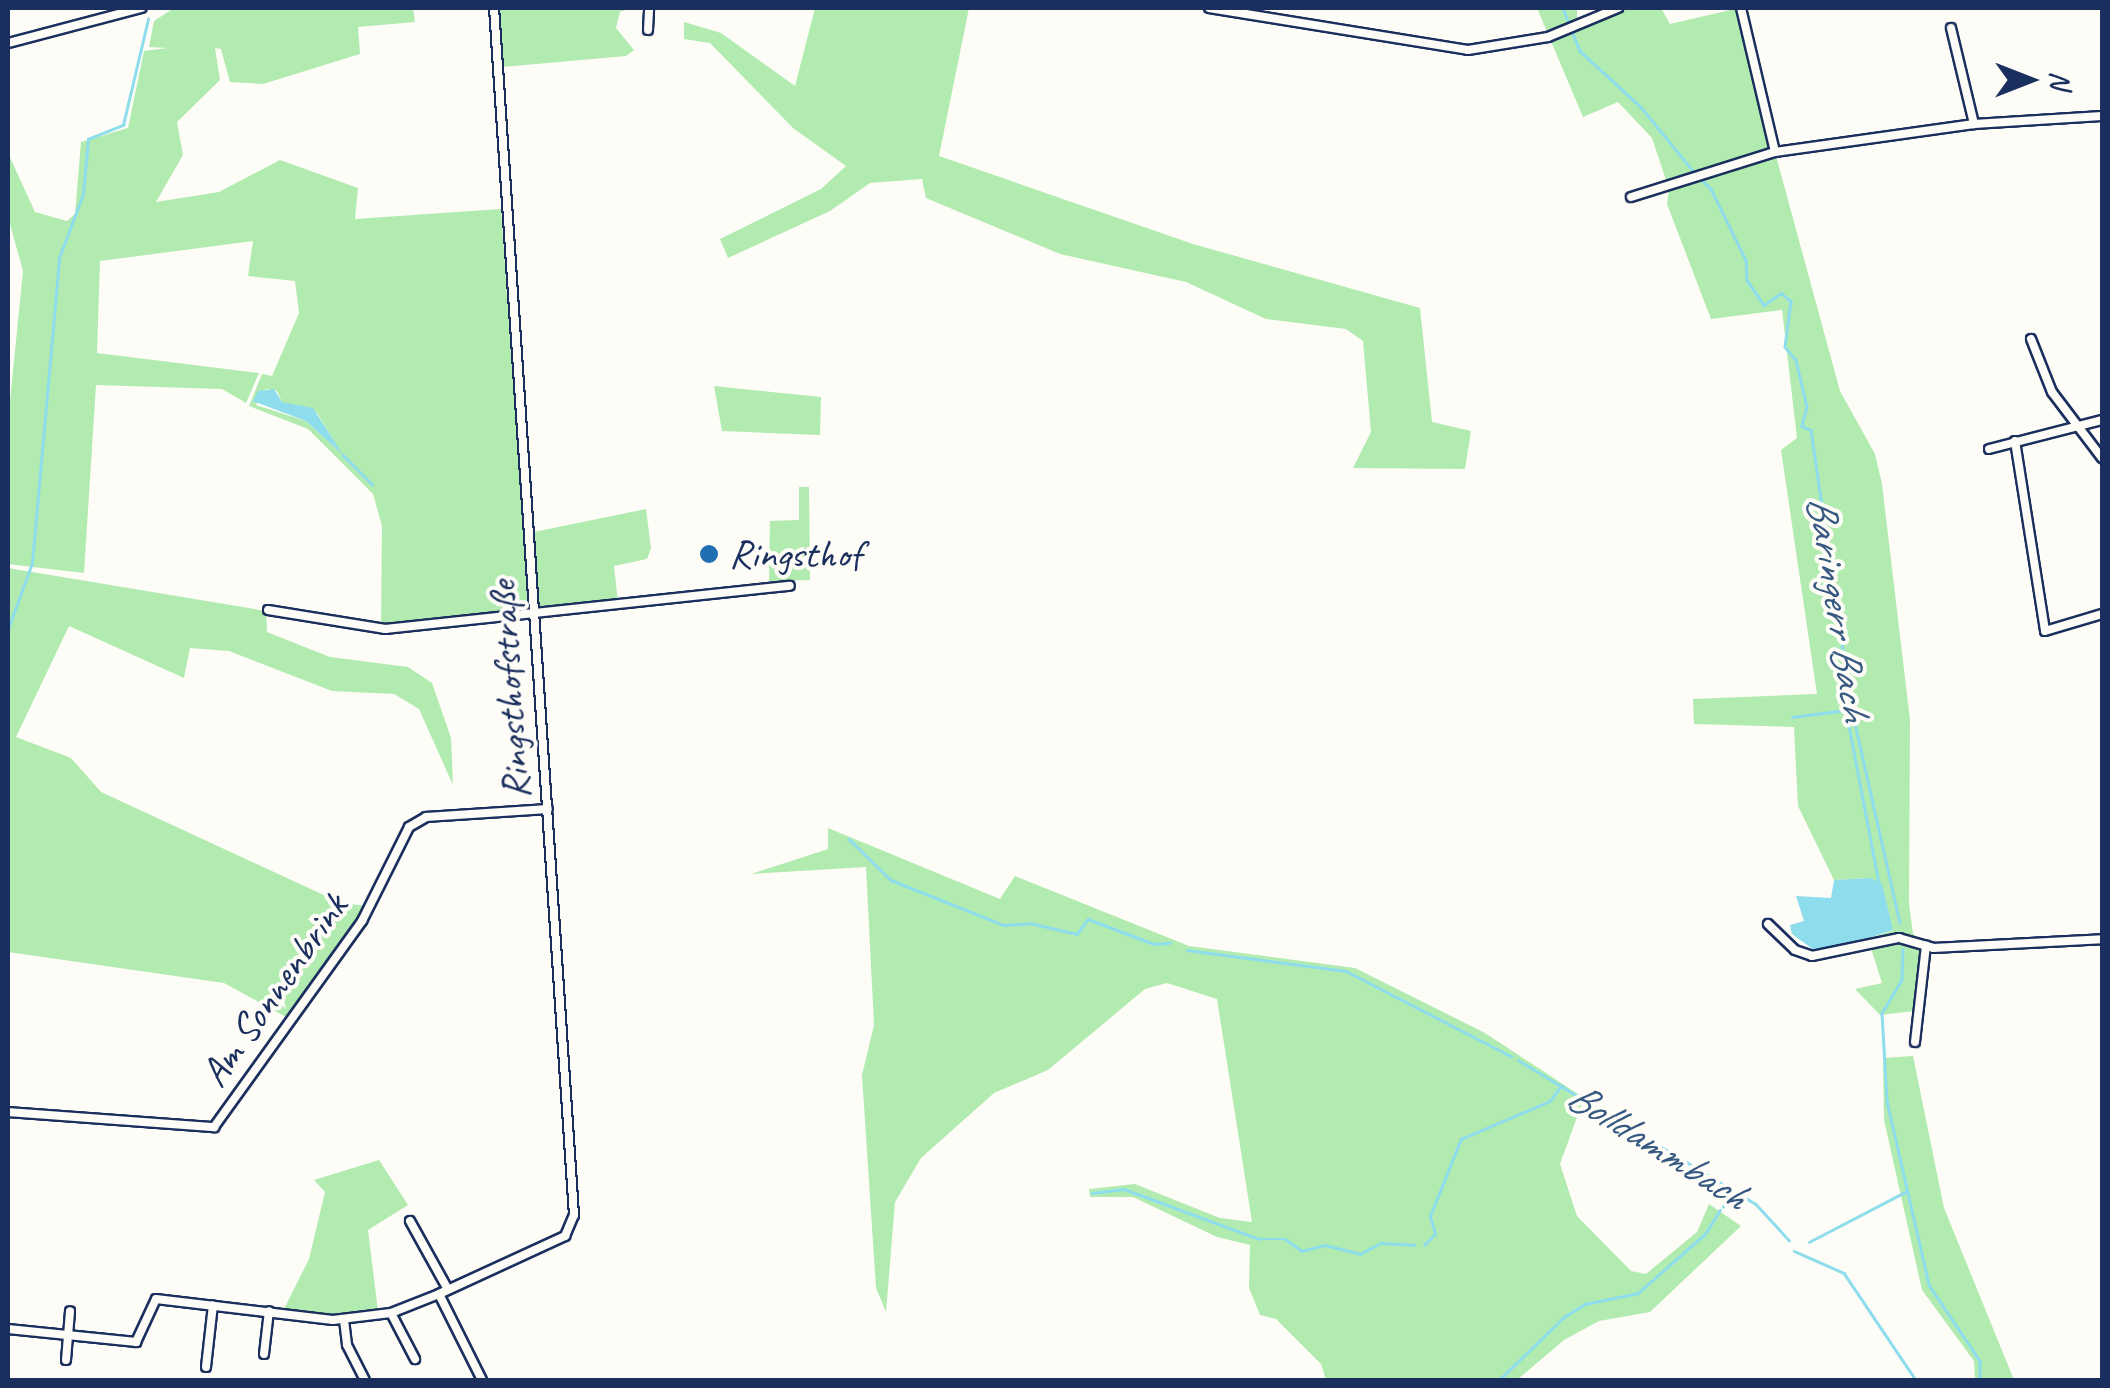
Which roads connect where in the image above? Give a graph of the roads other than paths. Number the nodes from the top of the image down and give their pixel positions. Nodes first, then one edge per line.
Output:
1 (141, 8) edge
2 (494, 8) edge
3 (648, 8) edge
4 (1209, 8) edge
5 (1618, 8) edge
6 (1741, 8) edge
7 (1951, 28) dead end
8 (648, 30) dead end
9 (8, 44) edge
10 (2102, 116) edge
11 (1974, 124) junction
12 (1775, 152) junction
13 (1630, 196) dead end
14 (2032, 339) dead end
15 (2102, 420) edge
16 (2075, 424) junction
17 (2015, 442) junction
18 (1988, 449) dead end
19 (2102, 458) edge
20 (790, 586) dead end
21 (268, 610) dead end
22 (534, 614) junction
23 (2102, 614) edge
24 (548, 809) junction
25 (1768, 924) dead end
26 (2102, 939) edge
27 (1926, 946) junction
28 (1914, 1042) dead end
29 (8, 1112) edge
30 (410, 1220) dead end
31 (446, 1286) junction
32 (438, 1294) junction
33 (213, 1304) junction
34 (268, 1311) junction
35 (70, 1312) dead end
36 (391, 1313) junction
37 (344, 1320) junction
38 (8, 1329) edge
39 (68, 1336) junction
40 (264, 1354) dead end
41 (66, 1360) dead end
42 (415, 1360) dead end
43 (206, 1368) dead end
44 (364, 1380) edge
45 (482, 1380) edge

1 - 9 street
2 - 22 street, Ringsthofstraße
3 - 8 street
4 - 5 street
6 - 12 street
7 - 11 street
10 - 11 street
11 - 12 street
12 - 13 street
14 - 16 street
15 - 16 street
16 - 17 street
16 - 19 street
17 - 18 street
17 - 23 street
20 - 22 street
21 - 22 street
22 - 24 street, Ringsthofstraße
24 - 29 street, Am Sonnenbrink
24 - 31 street, Ringsthofstraße
25 - 27 street
26 - 27 street
27 - 28 street
30 - 31 street
31 - 32 street, Ringsthofstraße
32 - 36 street
32 - 45 street
33 - 34 street
33 - 39 street
33 - 43 street
34 - 37 street
34 - 40 street
35 - 39 street
36 - 37 street
36 - 42 street
37 - 44 street
38 - 39 street
39 - 41 street

